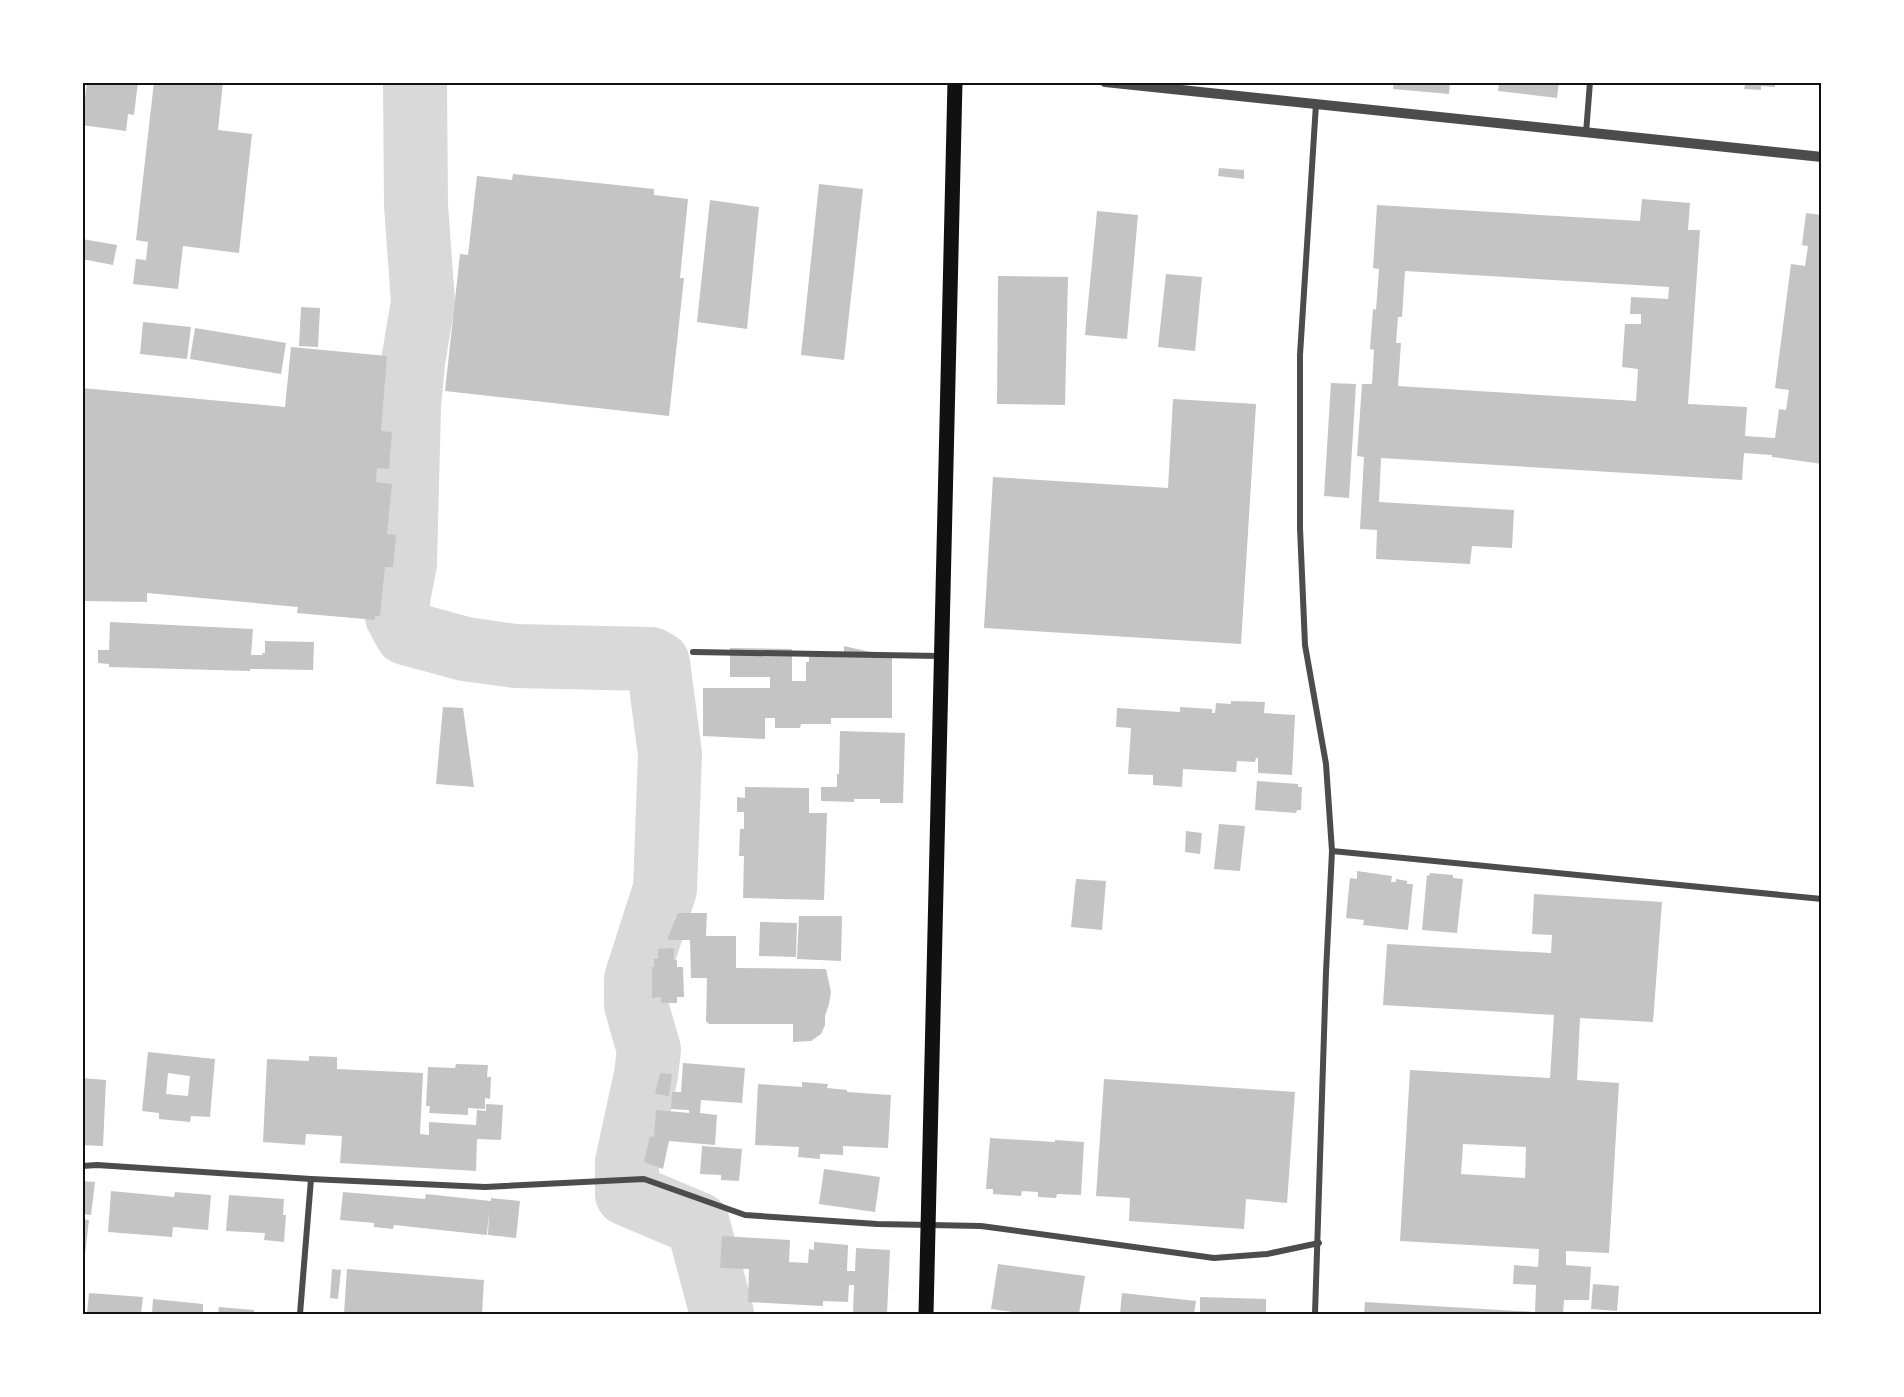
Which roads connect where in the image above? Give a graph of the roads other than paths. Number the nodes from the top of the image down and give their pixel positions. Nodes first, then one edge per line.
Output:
1 (955, 82) edge
2 (1106, 82) edge
3 (1590, 82) edge
4 (1316, 104) junction
5 (1586, 133) junction
6 (1821, 157) edge
7 (693, 652) dead end
8 (943, 657) junction
9 (1332, 851) junction
10 (1821, 899) edge
11 (82, 1166) edge
12 (311, 1179) junction
13 (929, 1225) junction
14 (1319, 1244) junction
15 (300, 1314) edge
16 (926, 1314) edge
17 (1315, 1314) edge

1 - 8 main road
2 - 4 street
3 - 5 street
4 - 5 street
4 - 9 street
5 - 6 street
7 - 8 street
8 - 13 main road
9 - 10 street
9 - 14 street
11 - 12 street
12 - 13 street
12 - 15 street
13 - 14 street
13 - 16 main road
14 - 17 street

